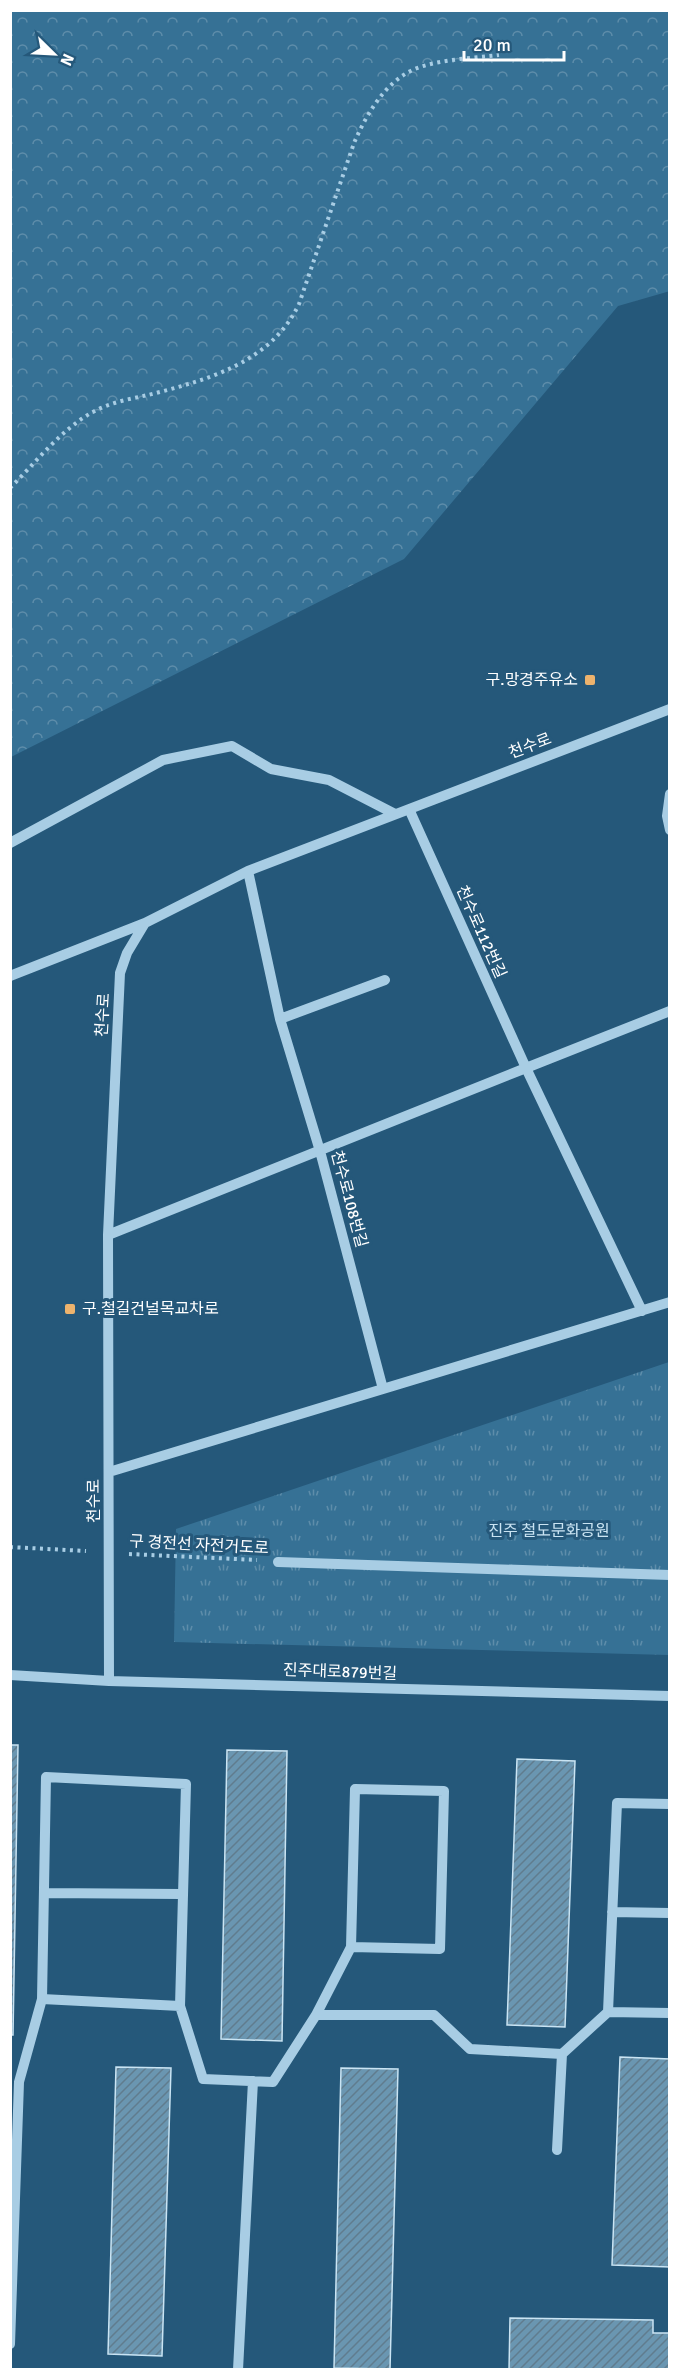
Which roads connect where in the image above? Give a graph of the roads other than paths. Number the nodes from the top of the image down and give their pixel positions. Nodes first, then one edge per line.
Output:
1 (669, 709) edge
2 (669, 794) edge
3 (409, 809) junction
4 (395, 814) junction
5 (669, 830) edge
6 (10, 843) edge
7 (248, 871) junction
8 (145, 923) junction
9 (10, 976) edge
10 (385, 981) dead end
11 (669, 1011) edge
12 (280, 1018) junction
13 (526, 1068) junction
14 (320, 1151) junction
15 (108, 1235) junction
16 (669, 1302) edge
17 (642, 1311) junction
18 (383, 1389) junction
19 (109, 1472) junction
20 (278, 1562) road end
21 (669, 1575) edge
22 (10, 1675) edge
23 (109, 1681) junction
24 (669, 1696) edge
25 (669, 1804) edge
26 (44, 1893) junction
27 (181, 1894) junction
28 (612, 1912) junction
29 (669, 1913) edge
30 (351, 1947) junction
31 (42, 1999) junction
32 (180, 2006) junction
33 (608, 2012) junction
34 (669, 2013) edge
35 (316, 2015) junction
36 (562, 2054) junction
37 (253, 2081) junction
38 (557, 2150) dead end
39 (10, 2344) edge
40 (238, 2370) edge

1 - 3 street, 천수로
2 - 5 street
3 - 4 street, 천수로
3 - 13 street, 천수로112번길
4 - 6 street
4 - 7 street, 천수로
7 - 8 street, 천수로
7 - 12 street, 천수로108번길
8 - 9 street
8 - 15 street, 천수로
10 - 12 street
11 - 13 street
12 - 14 street, 천수로108번길
13 - 14 street
13 - 17 street, 천수로112번길
14 - 15 street
14 - 18 street, 천수로108번길
15 - 19 street, 천수로
16 - 17 street
17 - 18 street
18 - 19 street
19 - 23 street, 천수로
20 - 21 street
22 - 23 street, 진주대로879번길
23 - 24 street, 진주대로879번길
25 - 28 street
26 - 27 street
26 - 27 street
26 - 31 street
27 - 32 street
28 - 29 street
28 - 33 street
30 - 30 street
30 - 35 street
31 - 32 street
31 - 39 street
32 - 37 street
33 - 34 street
33 - 36 street
35 - 36 street
35 - 37 street
36 - 38 street
37 - 40 street

